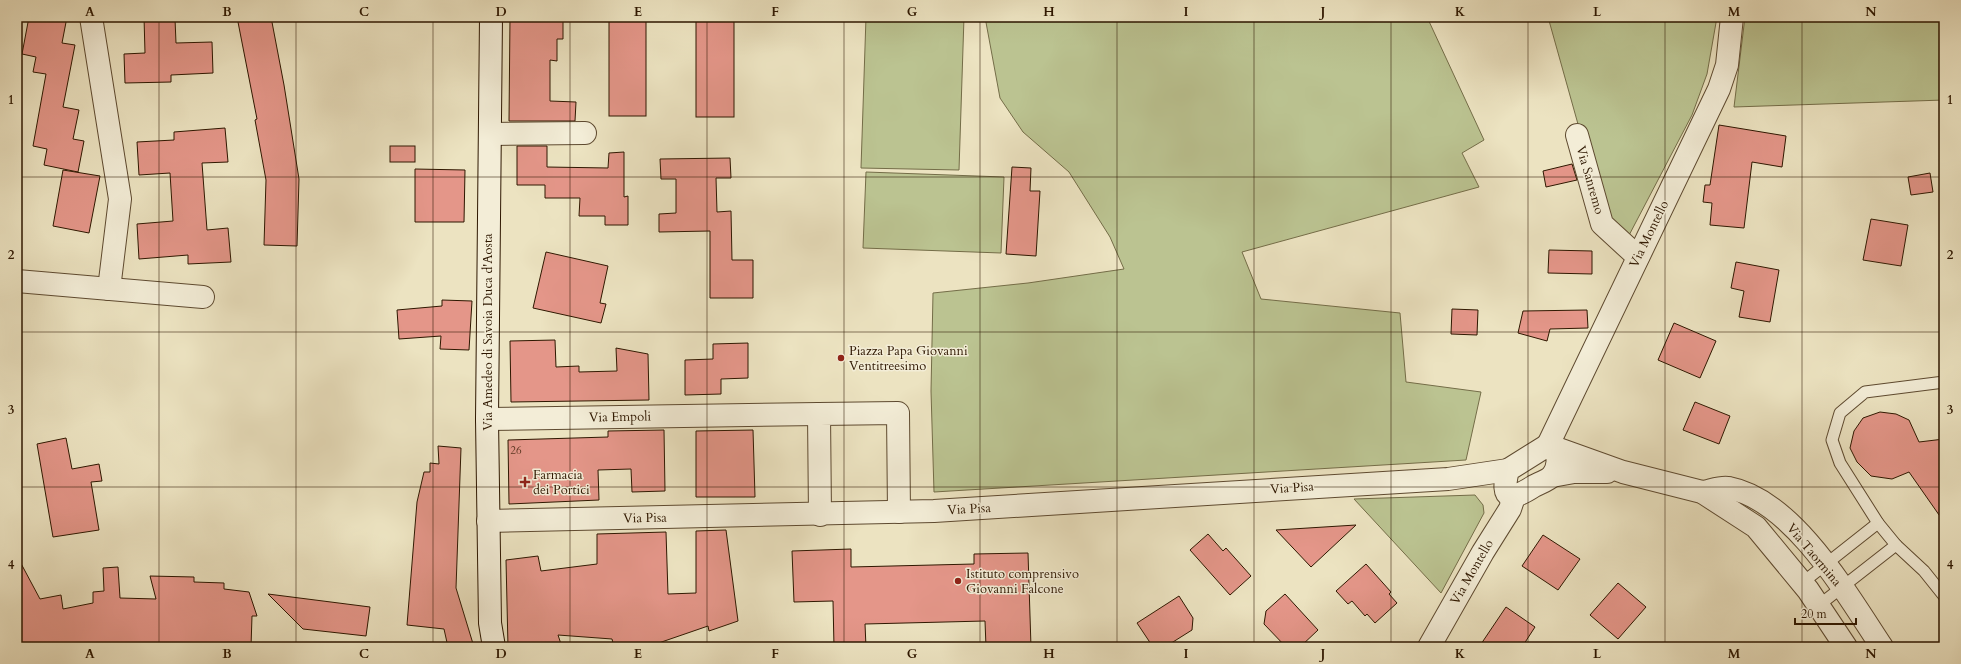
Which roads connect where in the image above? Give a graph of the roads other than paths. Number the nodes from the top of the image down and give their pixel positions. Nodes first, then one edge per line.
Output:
1 (91, 17) edge
2 (491, 17) edge
3 (1732, 17) edge
4 (490, 134) junction
5 (585, 134) dead end
6 (1577, 135) dead end
7 (1638, 257) junction
8 (17, 281) edge
9 (109, 289) junction
10 (203, 297) dead end
11 (1944, 382) edge
12 (819, 414) junction
13 (487, 419) junction
14 (1552, 447) junction
15 (1508, 470) junction
16 (1623, 472) junction
17 (1552, 476) junction
18 (1448, 479) junction
19 (1702, 492) junction
20 (1510, 495) junction
21 (899, 512) junction
22 (820, 515) junction
23 (488, 521) junction
24 (1878, 523) junction
25 (1896, 545) junction
26 (1825, 564) junction
27 (1802, 583) junction
28 (1841, 586) junction
29 (1944, 596) edge
30 (1818, 606) junction
31 (494, 647) edge
32 (1429, 647) edge
33 (1846, 647) edge
34 (1882, 647) edge

1 - 9 street
2 - 4 street, Via Amedeo di Savoia Duca d'Aosta
3 - 7 street, Via Montello
4 - 5 street
4 - 13 street, Via Amedeo di Savoia Duca d'Aosta
6 - 7 street, Via Sanremo
7 - 14 street, Via Montello
8 - 9 street
9 - 10 street
11 - 24 lane
12 - 13 street, Via Empoli
12 - 21 street, Via Empoli
12 - 22 street
13 - 23 street, Via Amedeo di Savoia Duca d'Aosta
14 - 15 street
14 - 16 street, Via Taormina
14 - 17 street
15 - 18 street, Via Pisa
15 - 20 street, Via Montello
16 - 17 street, Via Taormina
16 - 19 street, Via Taormina
17 - 20 street, Via Taormina
18 - 20 street, Via Pisa
18 - 21 street, Via Pisa
19 - 26 street, Via Taormina
19 - 27 street, Via Taormina
20 - 32 street, Via Montello
21 - 22 street, Via Pisa
22 - 23 street, Via Pisa
23 - 31 street, Via Amedeo di Savoia Duca d'Aosta
24 - 25 lane
24 - 26 lane
25 - 28 lane
25 - 29 lane
26 - 27 lane
26 - 28 street, Via Taormina
27 - 30 street, Via Taormina
28 - 30 lane
28 - 34 street, Via Taormina
30 - 33 street, Via Taormina

